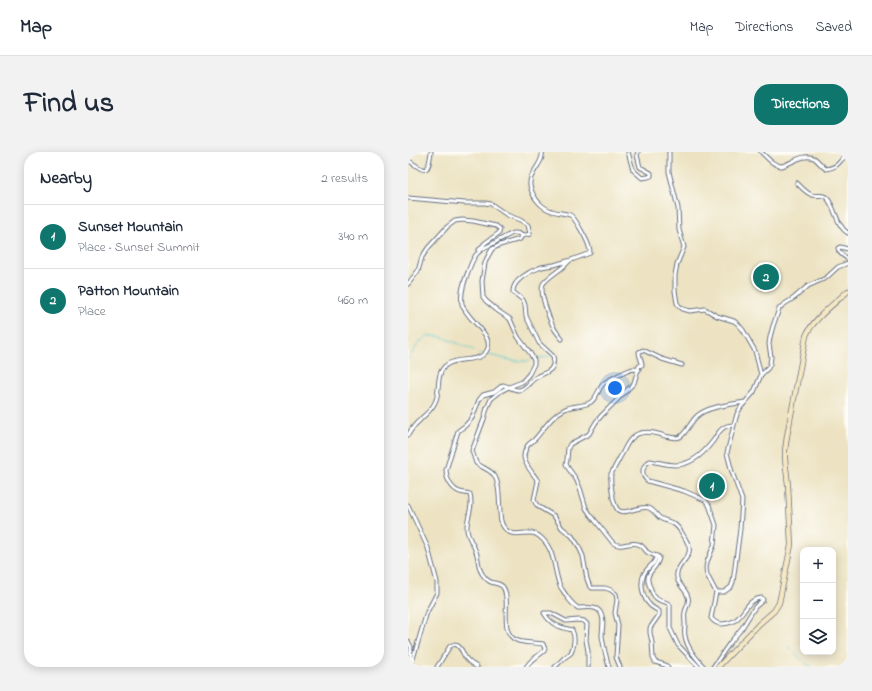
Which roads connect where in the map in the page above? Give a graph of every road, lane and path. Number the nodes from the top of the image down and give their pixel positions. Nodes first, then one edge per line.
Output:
1 (431, 152) edge
2 (542, 152) edge
3 (628, 152) edge
4 (638, 152) edge
5 (669, 152) edge
6 (761, 152) edge
7 (848, 154) edge
8 (408, 160) edge
9 (797, 183) dead end
10 (408, 198) edge
11 (848, 233) edge
12 (522, 236) junction
13 (848, 249) edge
14 (478, 252) junction
15 (848, 259) edge
16 (569, 261) junction
17 (848, 263) edge
18 (408, 284) edge
19 (848, 291) edge
20 (562, 339) dead end
21 (682, 365) dead end
22 (639, 370) junction
23 (761, 375) junction
24 (509, 387) junction
25 (746, 401) junction
26 (734, 425) junction
27 (408, 435) edge
28 (408, 505) edge
29 (657, 556) junction
30 (716, 592) junction
31 (408, 641) edge
32 (411, 665) edge
33 (437, 667) edge
34 (477, 667) edge
35 (526, 667) edge
36 (554, 667) edge
37 (588, 667) edge
38 (610, 667) edge
39 (620, 667) edge
40 (668, 667) edge
41 (699, 667) edge
42 (704, 667) edge
43 (713, 667) edge
44 (718, 667) edge

1 - 8 street
2 - 16 street
3 - 4 street
5 - 23 street
6 - 7 street
9 - 11 street
10 - 12 street
12 - 14 street
12 - 24 street
13 - 15 street
14 - 18 street
14 - 27 street
16 - 20 street
16 - 24 street
17 - 23 street
19 - 44 main road
21 - 22 street
22 - 29 street
22 - 39 street
23 - 25 street
24 - 35 street
24 - 38 street
25 - 26 street
25 - 42 street
26 - 30 street
26 - 30 street
28 - 32 street
29 - 40 street
29 - 41 street
30 - 43 street
31 - 32 street
33 - 34 street
36 - 37 street

